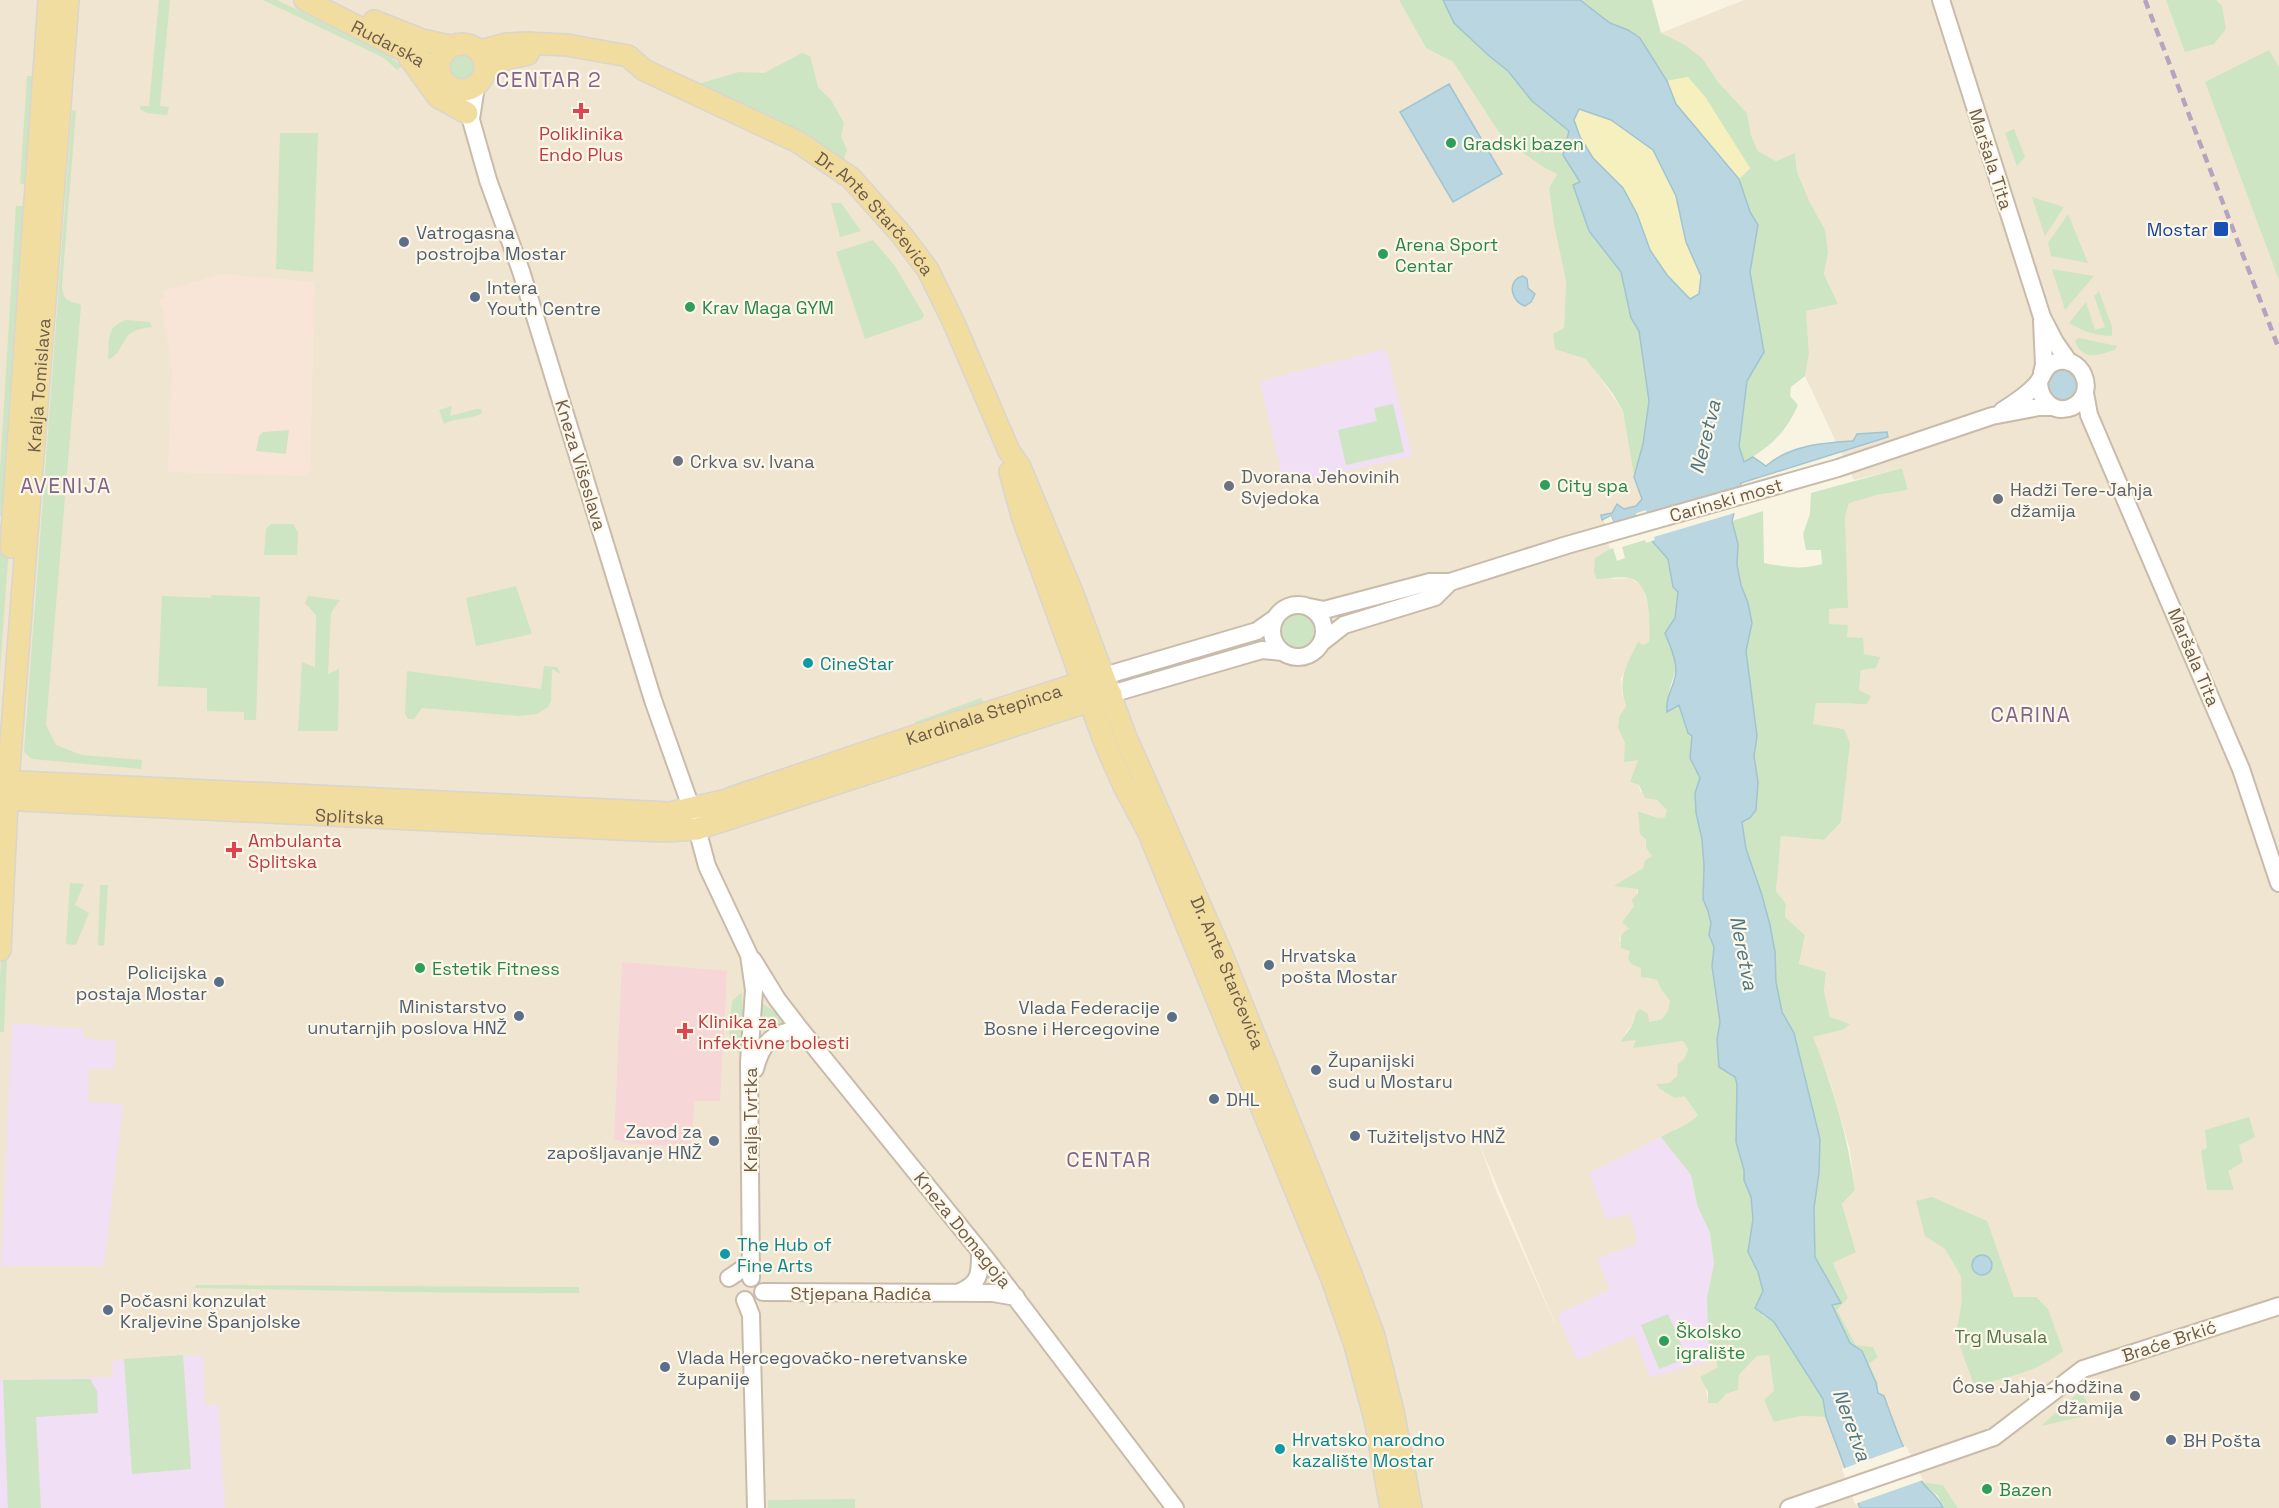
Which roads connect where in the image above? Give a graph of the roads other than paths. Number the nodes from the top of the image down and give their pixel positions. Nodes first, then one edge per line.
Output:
1 (49, 0) edge
2 (68, 0) edge
3 (305, 0) edge
4 (335, 0) edge
5 (1941, 0) edge
6 (386, 27) junction
7 (450, 46) junction
8 (403, 50) junction
9 (485, 70) junction
10 (439, 72) junction
11 (470, 114) junction
12 (2042, 317) junction
13 (2069, 362) junction
14 (2040, 377) junction
15 (2085, 393) junction
16 (2060, 408) junction
17 (1992, 417) junction
18 (2097, 435) junction
19 (1009, 451) junction
20 (1450, 582) junction
21 (1309, 607) junction
22 (1274, 619) junction
23 (1321, 642) junction
24 (1282, 652) junction
25 (1108, 685) junction
26 (1087, 692) junction
27 (0, 712) edge
28 (4, 790) edge
29 (695, 819) junction
30 (2279, 883) edge
31 (0, 950) edge
32 (749, 955) junction
33 (800, 1029) junction
34 (749, 1090) junction
35 (980, 1251) junction
36 (751, 1270) junction
37 (729, 1278) dead end
38 (959, 1293) junction
39 (1016, 1297) junction
40 (754, 1301) junction
41 (2279, 1306) edge
42 (756, 1508) edge
43 (1174, 1508) edge
44 (1391, 1508) edge
45 (1411, 1508) edge
46 (1789, 1508) edge

1 - 27 main road, Kralja Tomislava
2 - 28 main road, Kralja Tomislava
3 - 8 main road, Rudarska
4 - 6 main road, Rudarska
5 - 12 street, Maršala Tita
6 - 7 main road, Rudarska
6 - 9 main road
7 - 9 main road
7 - 10 main road
8 - 10 main road, Rudarska
8 - 11 main road
9 - 10 main road
9 - 11 main road
9 - 11 street, Kneza Višeslava
9 - 19 main road, Dr. Ante Starčevića
11 - 29 street, Kneza Višeslava
12 - 13 street, Maršala Tita
12 - 14 street, Maršala Tita
13 - 14 street
13 - 15 street
14 - 16 street
14 - 17 street
15 - 16 street
15 - 18 street, Maršala Tita
16 - 17 street
16 - 18 street, Maršala Tita
17 - 20 street, Carinski most
18 - 30 street, Maršala Tita
19 - 25 main road, Dr. Ante Starčevića
19 - 26 main road, Dr. Ante Starčevića
20 - 21 street
20 - 23 street
21 - 22 street
21 - 23 street
22 - 24 street
22 - 25 street, Kardinala Stepinca
23 - 24 street
24 - 25 street, Kardinala Stepinca
25 - 26 main road, Kardinala Stepinca
25 - 45 main road, Dr. Ante Starčevića
26 - 29 main road, Kardinala Stepinca
26 - 44 main road, Dr. Ante Starčevića
28 - 29 main road, Splitska
28 - 31 main road, Kralja Tomislava
29 - 32 street, Kralja Tvrtka
32 - 33 street, Kneza Domagoja
32 - 34 street, Kralja Tvrtka
33 - 34 street
33 - 35 street, Kneza Domagoja
34 - 36 street, Kralja Tvrtka
35 - 38 street
35 - 39 street, Kneza Domagoja
36 - 37 street
36 - 40 street
38 - 39 street, Stjepana Radića
38 - 40 street, Stjepana Radića
39 - 43 street, Kneza Domagoja
40 - 42 street
41 - 46 street, Braće Brkić

